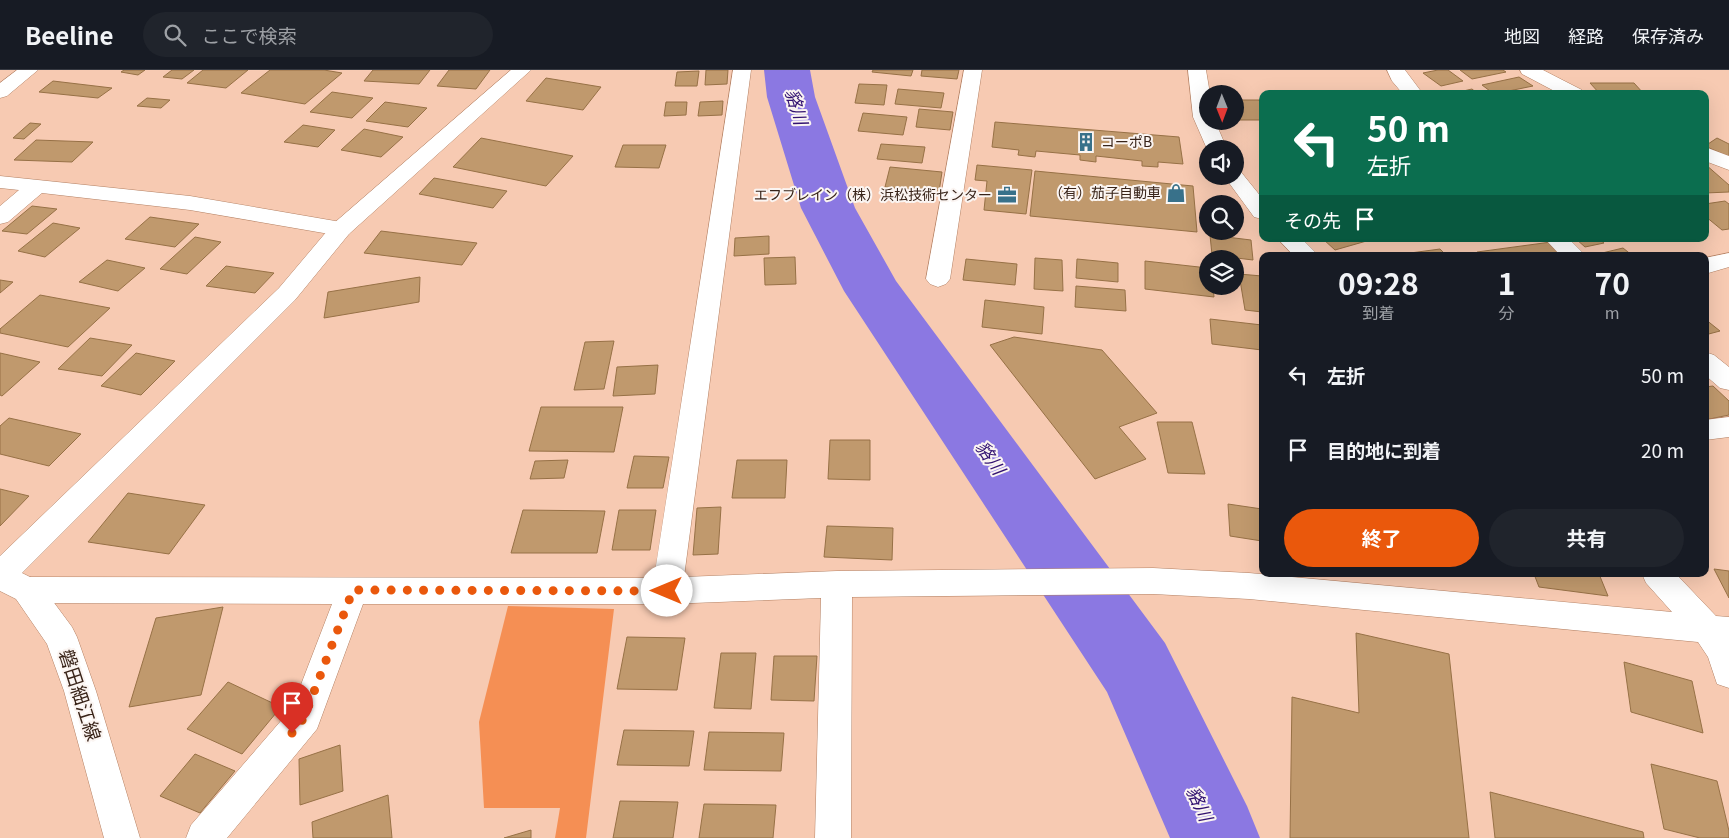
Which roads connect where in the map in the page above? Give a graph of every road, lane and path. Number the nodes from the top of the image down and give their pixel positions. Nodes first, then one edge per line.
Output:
1 (29, 70) edge
2 (522, 70) edge
3 (742, 70) edge
4 (973, 70) edge
5 (1197, 70) edge
6 (1396, 70) edge
7 (1529, 70) edge
8 (1410, 90) edge
9 (1567, 90) edge
10 (0, 92) edge
11 (1213, 140) edge
12 (1709, 155) edge
13 (1729, 164) edge
14 (0, 182) edge
15 (1241, 185) edge
16 (37, 186) junction
17 (1259, 208) edge
18 (0, 217) edge
19 (341, 228) junction
20 (1292, 242) edge
21 (1559, 242) edge
22 (1304, 252) edge
23 (1571, 252) edge
24 (1729, 260) edge
25 (1709, 265) edge
26 (938, 279) dead end
27 (1709, 364) edge
28 (1729, 381) edge
29 (1729, 427) edge
30 (1709, 430) edge
31 (1660, 577) edge
32 (9, 581) edge
33 (837, 584) junction
34 (353, 590) junction
35 (667, 591) junction
36 (1719, 630) edge
37 (1729, 673) edge
38 (122, 838) edge
39 (204, 838) edge
40 (833, 838) edge

1 - 10 street
2 - 19 street
3 - 35 street
4 - 26 street
5 - 11 street
6 - 8 street
7 - 9 street
12 - 13 street
14 - 16 street
15 - 17 street
16 - 18 street
16 - 19 street
19 - 32 street
20 - 22 street
21 - 23 street
24 - 25 street
27 - 28 street
29 - 30 street
31 - 36 street
32 - 34 street
32 - 38 street, 磐田細江線
33 - 35 street
33 - 36 street
33 - 40 street
34 - 35 street
34 - 39 street
36 - 37 street

